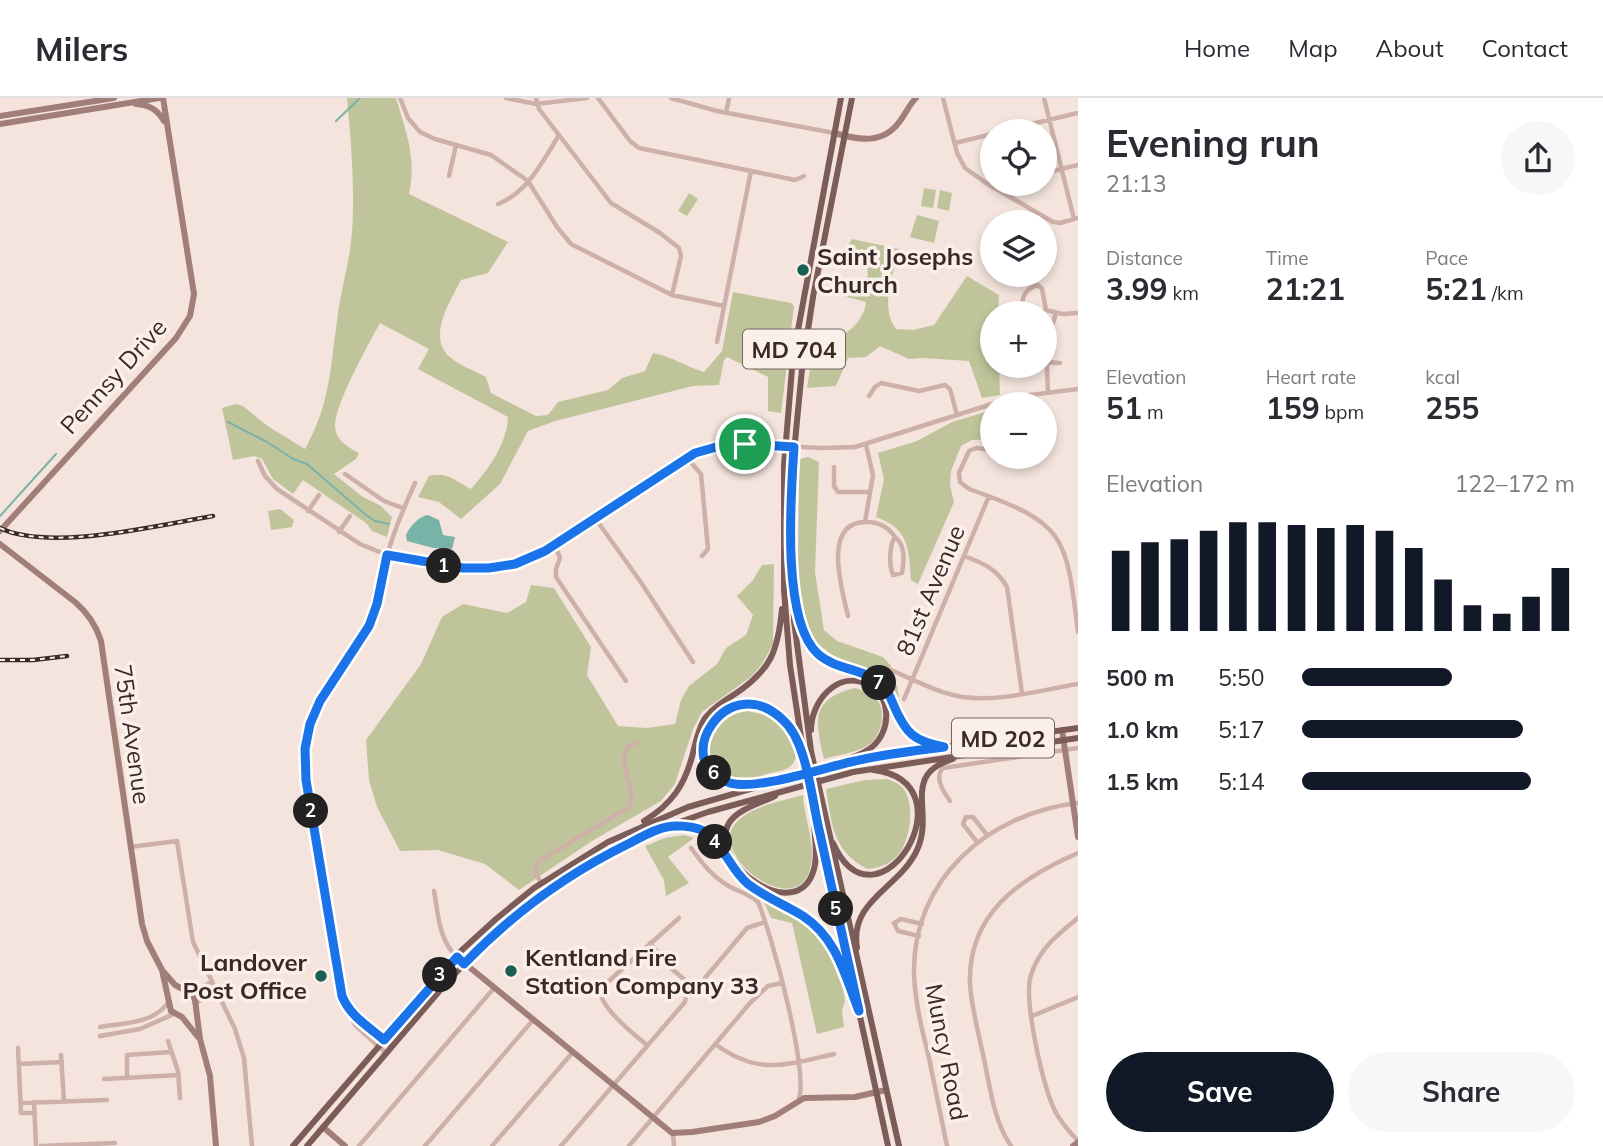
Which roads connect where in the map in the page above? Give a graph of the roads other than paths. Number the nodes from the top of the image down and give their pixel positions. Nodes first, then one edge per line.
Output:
1 (161, 98) edge
2 (400, 98) edge
3 (506, 98) edge
4 (587, 98) edge
5 (598, 98) edge
6 (671, 98) edge
7 (729, 98) edge
8 (841, 98) edge
9 (852, 98) edge
10 (916, 98) edge
11 (943, 98) edge
12 (1044, 98) edge
13 (116, 101) edge
14 (536, 101) edge
15 (726, 113) junction
16 (1078, 113) edge
17 (0, 116) edge
18 (1049, 119) edge
19 (1053, 119) edge
20 (0, 124) edge
21 (167, 125) junction
22 (834, 133) junction
23 (559, 135) junction
24 (845, 136) junction
25 (980, 137) edge
26 (955, 143) junction
27 (456, 145) junction
28 (1057, 150) edge
29 (1078, 165) edge
30 (1062, 169) junction
31 (751, 170) junction
32 (1057, 170) edge
33 (449, 176) dead end
34 (804, 176) dead end
35 (980, 179) edge
36 (528, 181) junction
37 (1008, 196) edge
38 (498, 204) dead end
39 (1076, 218) edge
40 (814, 294) junction
41 (672, 295) junction
42 (804, 295) junction
43 (1024, 301) edge
44 (1043, 301) edge
45 (724, 306) junction
46 (1057, 313) edge
47 (1078, 313) edge
48 (717, 342) dead end
49 (1057, 363) edge
50 (1060, 363) dead end
51 (1047, 378) edge
52 (1078, 389) edge
53 (1048, 392) joint
54 (869, 396) dead end
55 (980, 408) edge
56 (957, 415) junction
57 (866, 445) junction
58 (785, 446) junction
59 (794, 447) junction
60 (980, 450) edge
61 (687, 458) junction
62 (258, 461) dead end
63 (834, 467) dead end
64 (345, 474) dead end
65 (415, 483) dead end
66 (870, 492) junction
67 (319, 495) dead end
68 (989, 496) junction
69 (403, 508) junction
70 (307, 511) junction
71 (350, 516) dead end
72 (595, 518) junction
73 (865, 522) junction
74 (0, 531) edge
75 (339, 532) junction
76 (895, 537) junction
77 (0, 544) edge
78 (555, 545) junction
79 (387, 555) junction
80 (702, 556) dead end
81 (964, 556) junction
82 (793, 588) junction
83 (784, 590) junction
84 (848, 616) dead end
85 (1078, 632) edge
86 (693, 662) dead end
87 (891, 670) dead end
88 (911, 679) junction
89 (626, 681) dead end
90 (1078, 684) edge
91 (1022, 692) junction
92 (904, 699) dead end
93 (1078, 728) edge
94 (1062, 730) junction
95 (1078, 738) edge
96 (1063, 740) junction
97 (637, 743) dead end
98 (944, 747) junction
99 (1078, 748) edge
100 (1064, 750) junction
101 (811, 751) junction
102 (977, 752) junction
103 (804, 757) junction
104 (830, 766) junction
105 (864, 769) junction
106 (791, 778) junction
107 (792, 788) junction
108 (811, 796) junction
109 (950, 801) dead end
110 (1075, 803) edge
111 (826, 823) junction
112 (668, 826) junction
113 (627, 832) junction
114 (987, 835) junction
115 (1078, 837) edge
116 (977, 842) junction
117 (130, 847) junction
118 (691, 848) dead end
119 (1078, 853) edge
120 (541, 883) junction
121 (434, 891) dead end
122 (547, 892) junction
123 (679, 918) dead end
124 (1078, 918) edge
125 (765, 922) junction
126 (922, 923) junction
127 (919, 936) junction
128 (650, 943) junction
129 (457, 957) junction
130 (464, 964) junction
131 (162, 970) junction
132 (705, 978) dead end
133 (212, 982) junction
134 (782, 983) junction
135 (494, 988) junction
136 (216, 990) junction
137 (185, 991) junction
138 (864, 992) junction
139 (1078, 997) edge
140 (169, 1001) junction
141 (195, 1005) junction
142 (859, 1011) junction
143 (174, 1014) junction
144 (352, 1014) junction
145 (1032, 1016) junction
146 (182, 1017) junction
147 (533, 1020) junction
148 (100, 1027) dead end
149 (100, 1036) dead end
150 (200, 1039) junction
151 (384, 1040) junction
152 (168, 1041) dead end
153 (715, 1044) junction
154 (647, 1045) junction
155 (378, 1047) junction
156 (392, 1047) junction
157 (18, 1048) dead end
158 (171, 1052) junction
159 (573, 1052) junction
160 (386, 1054) junction
161 (834, 1054) dead end
162 (61, 1055) dead end
163 (62, 1062) junction
164 (799, 1062) junction
165 (19, 1064) junction
166 (179, 1075) junction
167 (127, 1077) junction
168 (104, 1079) dead end
169 (613, 1085) junction
170 (886, 1090) junction
171 (877, 1093) junction
172 (180, 1098) dead end
173 (107, 1100) dead end
174 (799, 1100) junction
175 (64, 1101) junction
176 (34, 1102) junction
177 (21, 1103) junction
178 (35, 1112) junction
179 (654, 1118) junction
180 (323, 1127) junction
181 (673, 1133) junction
182 (1078, 1141) edge
183 (115, 1143) dead end
184 (39, 1146) edge
185 (216, 1146) edge
186 (252, 1146) edge
187 (293, 1146) edge
188 (307, 1146) edge
189 (345, 1146) edge
190 (359, 1146) edge
191 (425, 1146) edge
192 (492, 1146) edge
193 (561, 1146) edge
194 (629, 1146) edge
195 (674, 1146) edge
196 (888, 1146) edge
197 (899, 1146) edge
198 (947, 1146) edge
199 (1011, 1146) edge
200 (1073, 1146) edge

1 - 13 street
1 - 21 street, Pennsy Drive
2 - 27 street
3 - 14 street
4 - 14 street
5 - 31 street
6 - 15 street
7 - 15 street
8 - 22 main road, MD 704
9 - 24 main road, MD 704
10 - 24 street
11 - 26 street
12 - 18 street
13 - 17 street
13 - 20 street
13 - 21 street
14 - 23 street
15 - 22 street
16 - 19 street
21 - 74 street, Pennsy Drive
22 - 24 street
22 - 42 main road, MD 704
23 - 36 street
23 - 41 street
24 - 40 main road, MD 704
25 - 26 street
26 - 35 street
27 - 33 street
27 - 36 street
28 - 30 street
29 - 30 street
30 - 32 street
30 - 39 street
31 - 34 street
31 - 45 street
36 - 38 street
36 - 41 street
37 - 39 street
40 - 42 main road
40 - 59 main road, MD 704
41 - 45 street
42 - 58 main road, MD 704
43 - 44 street
45 - 48 street
46 - 47 street
49 - 50 street
51 - 53 street
52 - 53 street
54 - 56 street
55 - 56 street
56 - 57 street
57 - 59 street
57 - 66 street
58 - 59 street
58 - 61 street
58 - 83 main road, MD 704
59 - 82 main road, MD 704
60 - 68 street
61 - 72 street
61 - 80 street
62 - 70 street
63 - 66 street
64 - 69 street
65 - 69 street
66 - 73 street
67 - 70 street
68 - 81 street, 81st Avenue
68 - 85 street
69 - 79 street
70 - 75 street
71 - 75 street
72 - 78 street
72 - 86 street
73 - 76 street
73 - 84 street
75 - 79 street
76 - 76 street
77 - 117 street, 75th Avenue
78 - 79 street
78 - 89 street
79 - 144 street
81 - 88 street, 81st Avenue
81 - 91 street
82 - 98 main road
82 - 101 main road, MD 704
83 - 103 main road, MD 704
83 - 113 main road
87 - 88 street
88 - 91 street
88 - 92 street, 81st Avenue
90 - 91 street
93 - 94 main road, MD 202
94 - 96 street
94 - 98 main road, MD 202
95 - 96 main road, MD 202
96 - 100 street
96 - 102 main road, MD 202
97 - 120 street
98 - 104 main road, MD 202
99 - 100 street
100 - 109 street
100 - 110 street
101 - 104 main road
101 - 111 main road, MD 704
102 - 105 main road, MD 202
102 - 138 main road
103 - 106 main road
103 - 108 main road, MD 704
104 - 106 main road, MD 202
105 - 107 main road, MD 202
105 - 111 main road
106 - 113 main road, MD 202
107 - 108 main road
107 - 112 main road, MD 202
108 - 142 main road, MD 704
110 - 114 street, Muncy Road
110 - 115 street
111 - 138 main road, MD 704
112 - 122 main road, MD 202
112 - 142 main road
113 - 120 main road, MD 202
114 - 116 street, Muncy Road
114 - 116 street
116 - 126 street, Muncy Road
117 - 131 street, 75th Avenue
117 - 133 street
118 - 125 street
119 - 199 street
120 - 122 main road
120 - 129 main road, MD 202
121 - 129 street
122 - 130 main road, MD 202
123 - 128 street
124 - 145 street
125 - 132 street
125 - 134 street
126 - 127 street, Muncy Road
126 - 127 street
127 - 198 street, Muncy Road
128 - 154 street
128 - 154 street
129 - 130 street
129 - 151 main road, MD 202
130 - 135 street
130 - 156 main road, MD 202
131 - 137 street, 75th Avenue
131 - 140 street, 75th Avenue
133 - 136 street
133 - 137 street
134 - 153 street
134 - 164 street
135 - 147 street
135 - 190 street
136 - 141 street
136 - 186 street
137 - 140 street
137 - 141 street
138 - 170 main road, MD 704
139 - 145 street
140 - 143 street
140 - 148 street
141 - 146 street
141 - 150 street
142 - 171 main road, MD 704
143 - 146 street
143 - 149 street
144 - 151 street
144 - 155 street
145 - 182 street
146 - 150 street
147 - 159 street
147 - 191 street
150 - 185 street
151 - 155 main road, MD 202
151 - 156 street
152 - 158 street
153 - 164 street
153 - 179 street
154 - 169 street
155 - 160 street
155 - 187 main road, MD 202
156 - 160 main road, MD 202
157 - 165 street
158 - 166 street
158 - 167 street
159 - 169 street
159 - 192 street
160 - 180 main road, MD 202
161 - 164 street
162 - 163 street
163 - 165 street
163 - 175 street
164 - 174 street
165 - 177 street
166 - 167 street
166 - 172 street
167 - 168 street
169 - 179 street
169 - 193 street
170 - 171 street
170 - 197 main road, MD 704
171 - 174 street
171 - 196 main road, MD 704
173 - 175 street
174 - 181 street
175 - 176 street
176 - 177 street
176 - 178 street
177 - 178 street
178 - 184 street
179 - 181 street
179 - 194 street
180 - 188 main road, MD 202
180 - 189 street
181 - 195 street
182 - 200 street
183 - 184 street

